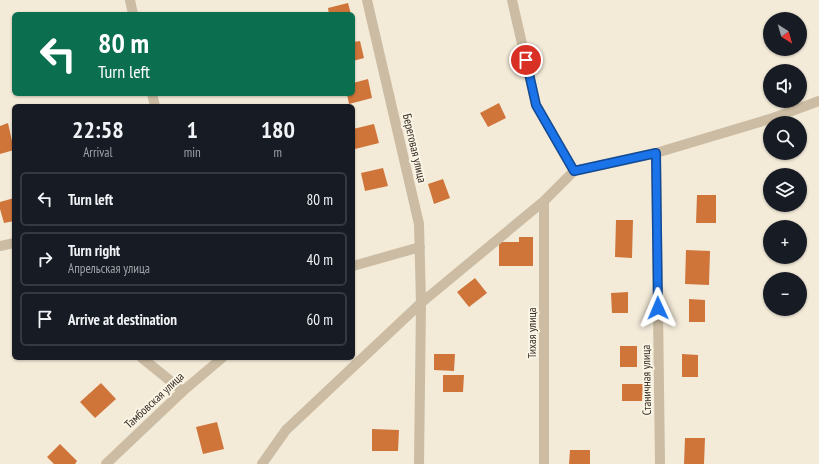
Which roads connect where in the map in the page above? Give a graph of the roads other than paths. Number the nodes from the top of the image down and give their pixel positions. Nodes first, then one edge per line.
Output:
1 (130, 0) edge
2 (368, 0) edge
3 (512, 0) edge
4 (133, 12) edge
5 (819, 101) edge
6 (656, 153) junction
7 (574, 171) junction
8 (544, 201) junction
9 (12, 244) edge
10 (0, 246) edge
11 (420, 247) junction
12 (355, 265) edge
13 (422, 304) junction
14 (144, 360) edge
15 (220, 360) edge
16 (182, 391) junction
17 (106, 464) edge
18 (262, 464) edge
19 (419, 464) edge
20 (544, 464) edge
21 (660, 464) edge

1 - 4 street
2 - 11 street, Береговая улица
3 - 7 street
5 - 6 street
6 - 7 street
6 - 21 street, Станичная улица
7 - 8 street
8 - 13 street
8 - 20 street, Тихая улица
9 - 10 street
11 - 12 street
11 - 13 street, Береговая улица
13 - 18 street
13 - 19 street
14 - 16 street
15 - 16 street, Тамбовская улица
16 - 17 street, Тамбовская улица

